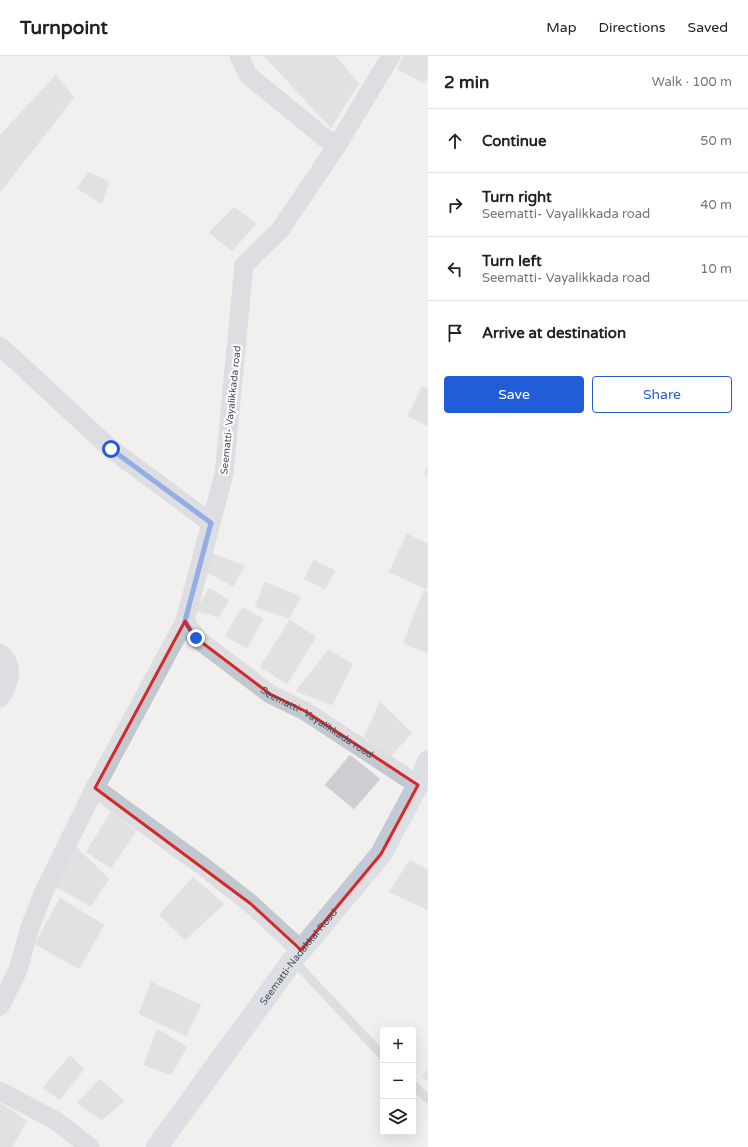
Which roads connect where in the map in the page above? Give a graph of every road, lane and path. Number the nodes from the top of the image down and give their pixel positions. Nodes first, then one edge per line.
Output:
1 (239, 56) edge
2 (391, 56) edge
3 (336, 147) junction
4 (0, 346) edge
5 (211, 523) junction
6 (185, 621) junction
7 (0, 653) edge
8 (0, 698) edge
9 (428, 761) edge
10 (418, 785) junction
11 (95, 788) junction
12 (297, 955) junction
13 (0, 1006) edge
14 (380, 1052) edge
15 (416, 1088) edge
16 (0, 1091) edge
17 (428, 1099) edge
18 (90, 1147) edge
19 (157, 1147) edge

1 - 3 street
2 - 3 street, Seematti- Vayalikkada road
3 - 5 street, Seematti- Vayalikkada road
4 - 5 street
5 - 6 street, Seematti- Vayalikkada road
6 - 10 street, Seematti- Vayalikkada road
6 - 11 street
7 - 8 street
9 - 10 street, Seematti-Nadakkal Road
10 - 12 street, Seematti-Nadakkal Road
11 - 12 street
11 - 13 street
12 - 14 lane
12 - 19 street, Seematti-Nadakkal Road
15 - 17 lane
16 - 18 street

